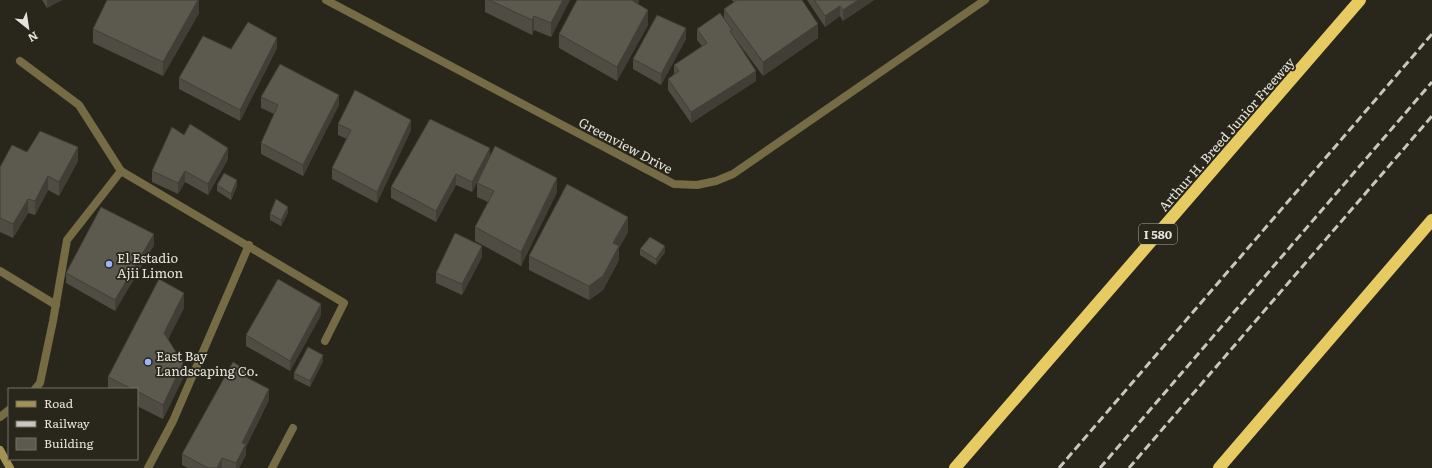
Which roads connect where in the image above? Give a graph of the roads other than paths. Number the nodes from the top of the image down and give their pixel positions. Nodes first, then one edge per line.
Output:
1 (326, 0) edge
2 (985, 0) edge
3 (1360, 0) edge
4 (20, 61) dead end
5 (121, 171) junction
6 (1432, 220) edge
7 (248, 245) junction
8 (0, 270) edge
9 (56, 306) junction
10 (325, 341) dead end
11 (36, 388) edge
12 (8, 411) edge
13 (0, 417) edge
14 (293, 428) dead end
15 (0, 450) edge
16 (10, 468) edge
17 (148, 468) edge
18 (272, 468) edge
19 (955, 468) edge
20 (1219, 468) edge

1 - 2 street, Greenview Drive
3 - 19 highway, Arthur H. Breed Junior Freeway / I 580
4 - 5 street
5 - 7 street
5 - 9 street
6 - 20 highway
7 - 10 street
7 - 17 street
8 - 9 street
9 - 11 street
12 - 13 street
14 - 18 street
15 - 16 main road

